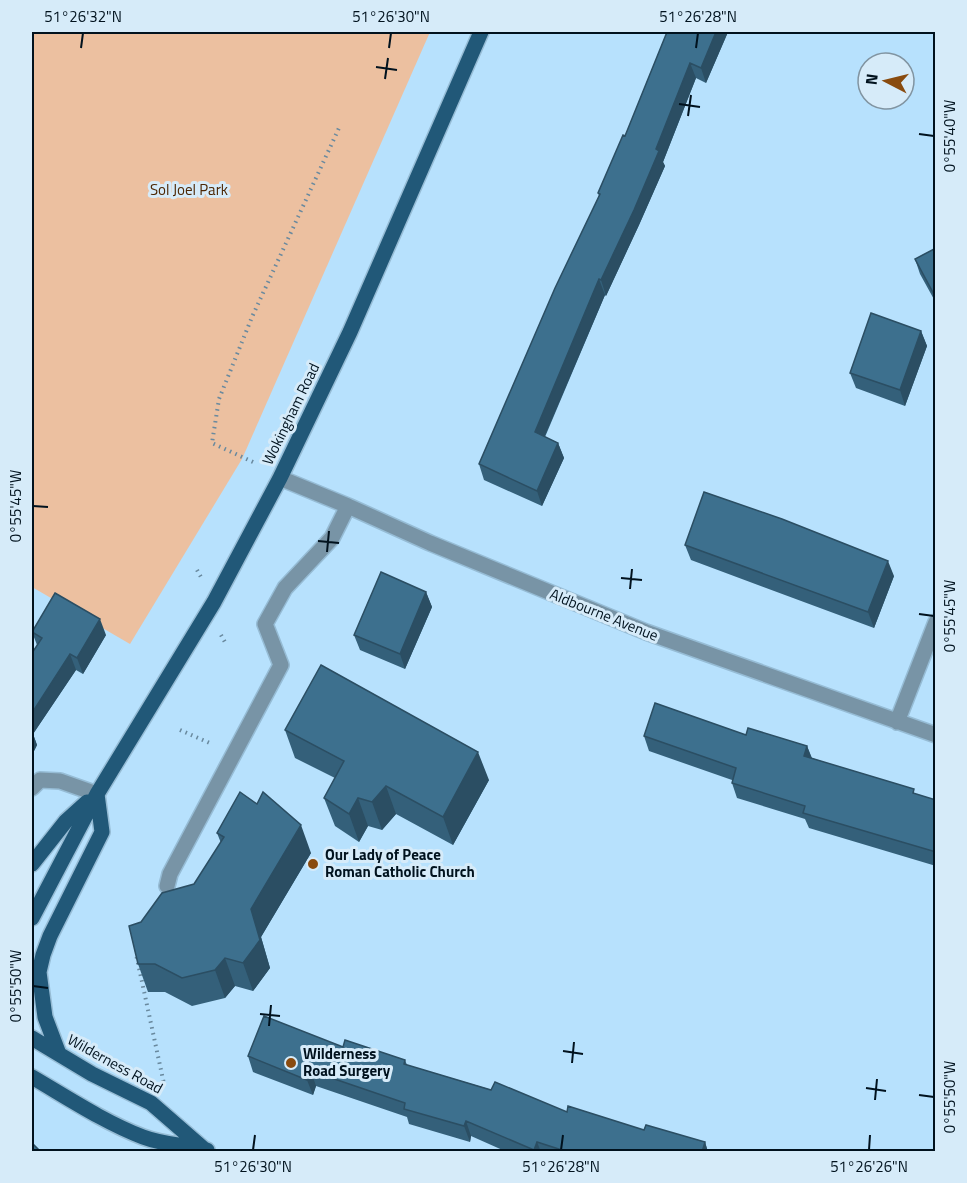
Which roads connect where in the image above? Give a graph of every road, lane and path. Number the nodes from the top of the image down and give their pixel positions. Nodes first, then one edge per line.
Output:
1 (481, 32) edge
2 (339, 128) dead end
3 (253, 462) dead end
4 (280, 478) junction
5 (348, 506) junction
6 (936, 622) edge
7 (897, 722) junction
8 (180, 730) dead end
9 (936, 735) edge
10 (234, 754) junction
11 (32, 788) edge
12 (97, 794) junction
13 (32, 864) edge
14 (167, 886) dead end
15 (32, 918) edge
16 (141, 945) edge
17 (32, 1038) edge
18 (59, 1054) junction
19 (32, 1077) edge
20 (165, 1083) dead end
21 (207, 1151) edge

1 - 4 main road, Wokingham Road
2 - 3 path
4 - 5 street, Aldbourne Avenue
4 - 12 main road, Wokingham Road
5 - 7 street, Aldbourne Avenue
5 - 10 street
6 - 7 street
7 - 9 street, Aldbourne Avenue
8 - 10 path
10 - 14 street
11 - 12 street
12 - 13 main road, Wokingham Road
12 - 15 main road, Wokingham Road
12 - 18 main road
16 - 20 path
17 - 18 main road, Wilderness Road
18 - 21 main road, Wilderness Road
19 - 21 main road, Wilderness Road

